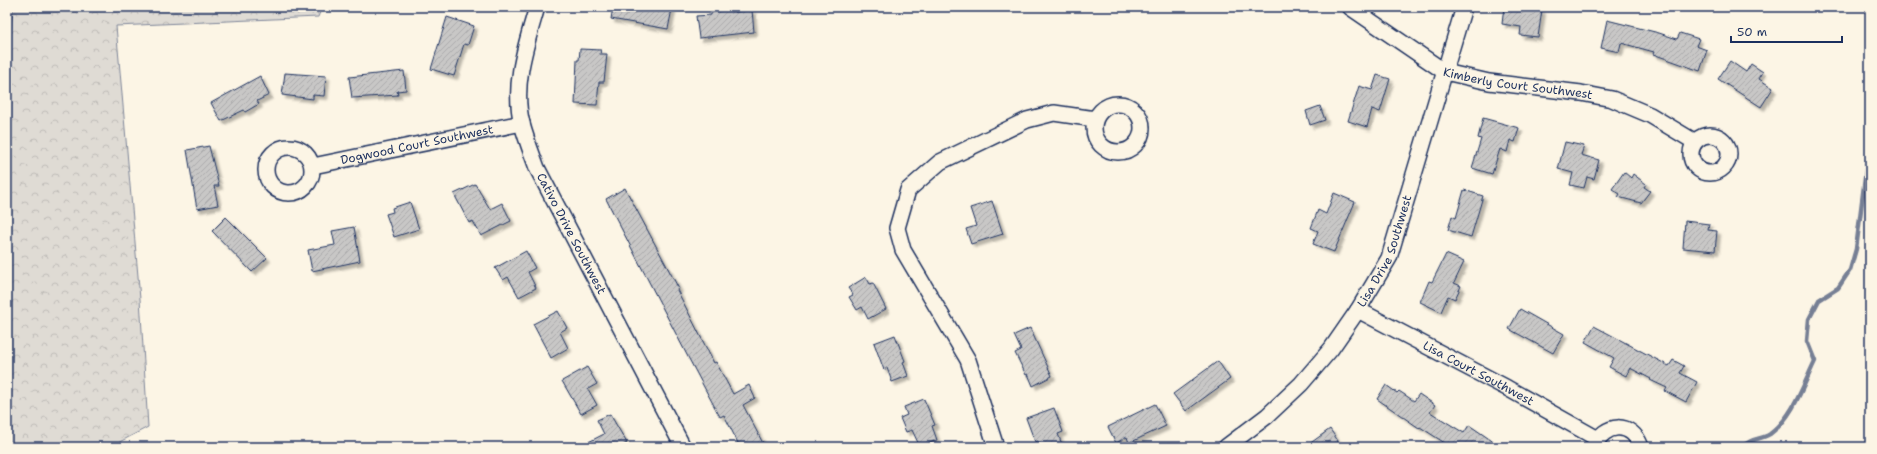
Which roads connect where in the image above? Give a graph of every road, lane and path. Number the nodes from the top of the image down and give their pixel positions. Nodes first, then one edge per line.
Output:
1 (537, 7) edge
2 (1350, 7) edge
3 (1464, 7) edge
4 (1445, 72) junction
5 (1095, 119) dead end
6 (522, 124) junction
7 (1695, 142) dead end
8 (313, 166) dead end
9 (1358, 310) junction
10 (1596, 443) edge
11 (1230, 446) edge
12 (683, 447) edge
13 (996, 447) edge
14 (1641, 447) edge

1 - 6 street, Cativo Drive Southwest
2 - 4 street, Kimberly Court Southwest
3 - 4 street, Lisa Drive Southwest
4 - 7 street, Kimberly Court Southwest
4 - 9 street, Lisa Drive Southwest
5 - 13 street
6 - 8 street, Dogwood Court Southwest
6 - 12 street, Cativo Drive Southwest
9 - 10 street, Lisa Court Southwest
9 - 11 street, Lisa Drive Southwest
10 - 14 street, Lisa Court Southwest

